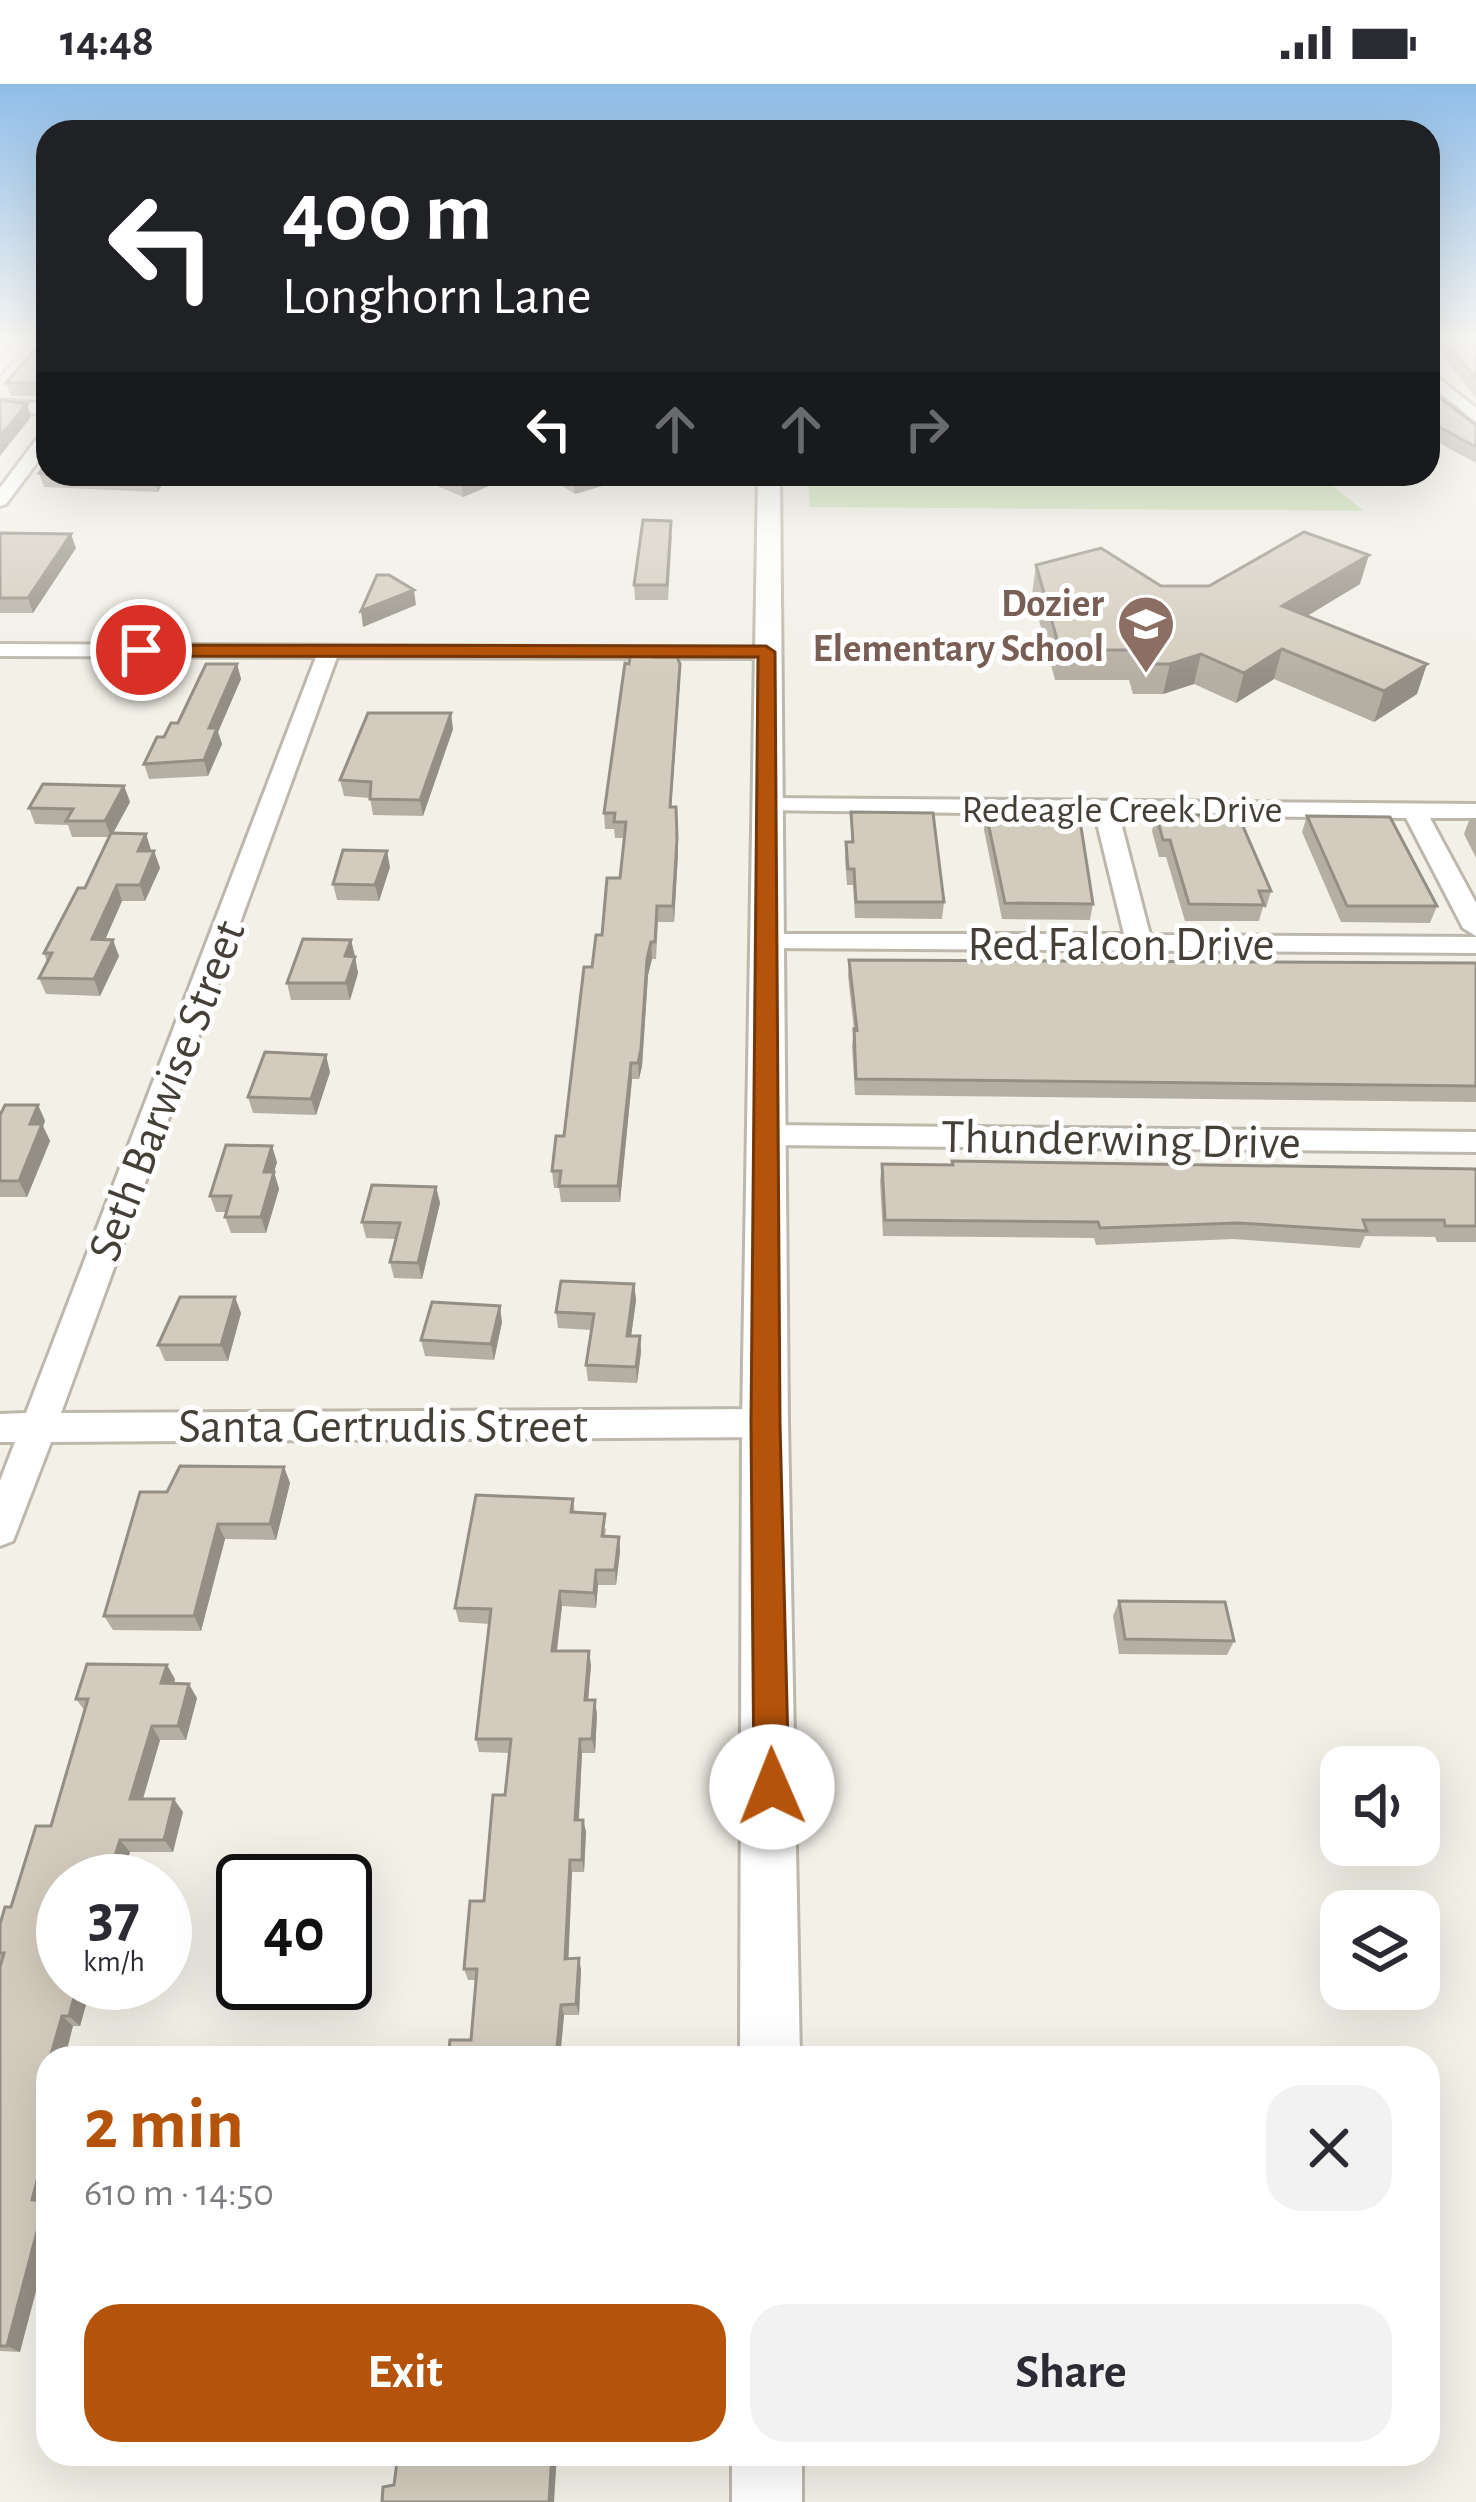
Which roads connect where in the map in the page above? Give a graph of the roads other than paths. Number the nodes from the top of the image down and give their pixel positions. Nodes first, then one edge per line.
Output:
1 (36, 461) edge
2 (769, 486) edge
3 (0, 500) edge
4 (0, 650) edge
5 (329, 651) junction
6 (766, 652) junction
7 (767, 805) junction
8 (1105, 808) junction
9 (1414, 810) junction
10 (1476, 811) edge
11 (1476, 928) edge
12 (767, 940) junction
13 (1139, 943) junction
14 (1476, 945) edge
15 (766, 1135) junction
16 (1476, 1142) edge
17 (765, 1423) junction
18 (0, 1428) edge
19 (38, 1428) junction
20 (0, 1530) edge
21 (770, 2046) edge
22 (767, 2466) edge
23 (767, 2502) edge

1 - 3 street
2 - 6 street
4 - 5 street
5 - 6 street
5 - 19 street, Seth Barwise Street
6 - 7 street
7 - 8 street, Redeagle Creek Drive
7 - 12 street
8 - 9 street, Redeagle Creek Drive
8 - 13 street
9 - 10 street, Redeagle Creek Drive
9 - 11 street
12 - 13 street, Red Falcon Drive
12 - 15 street
13 - 14 street, Red Falcon Drive
15 - 16 street, Thunderwing Drive
15 - 17 street
17 - 19 street, Santa Gertrudis Street
17 - 21 street
18 - 19 street, Santa Gertrudis Street
19 - 20 street, Seth Barwise Street
22 - 23 street

